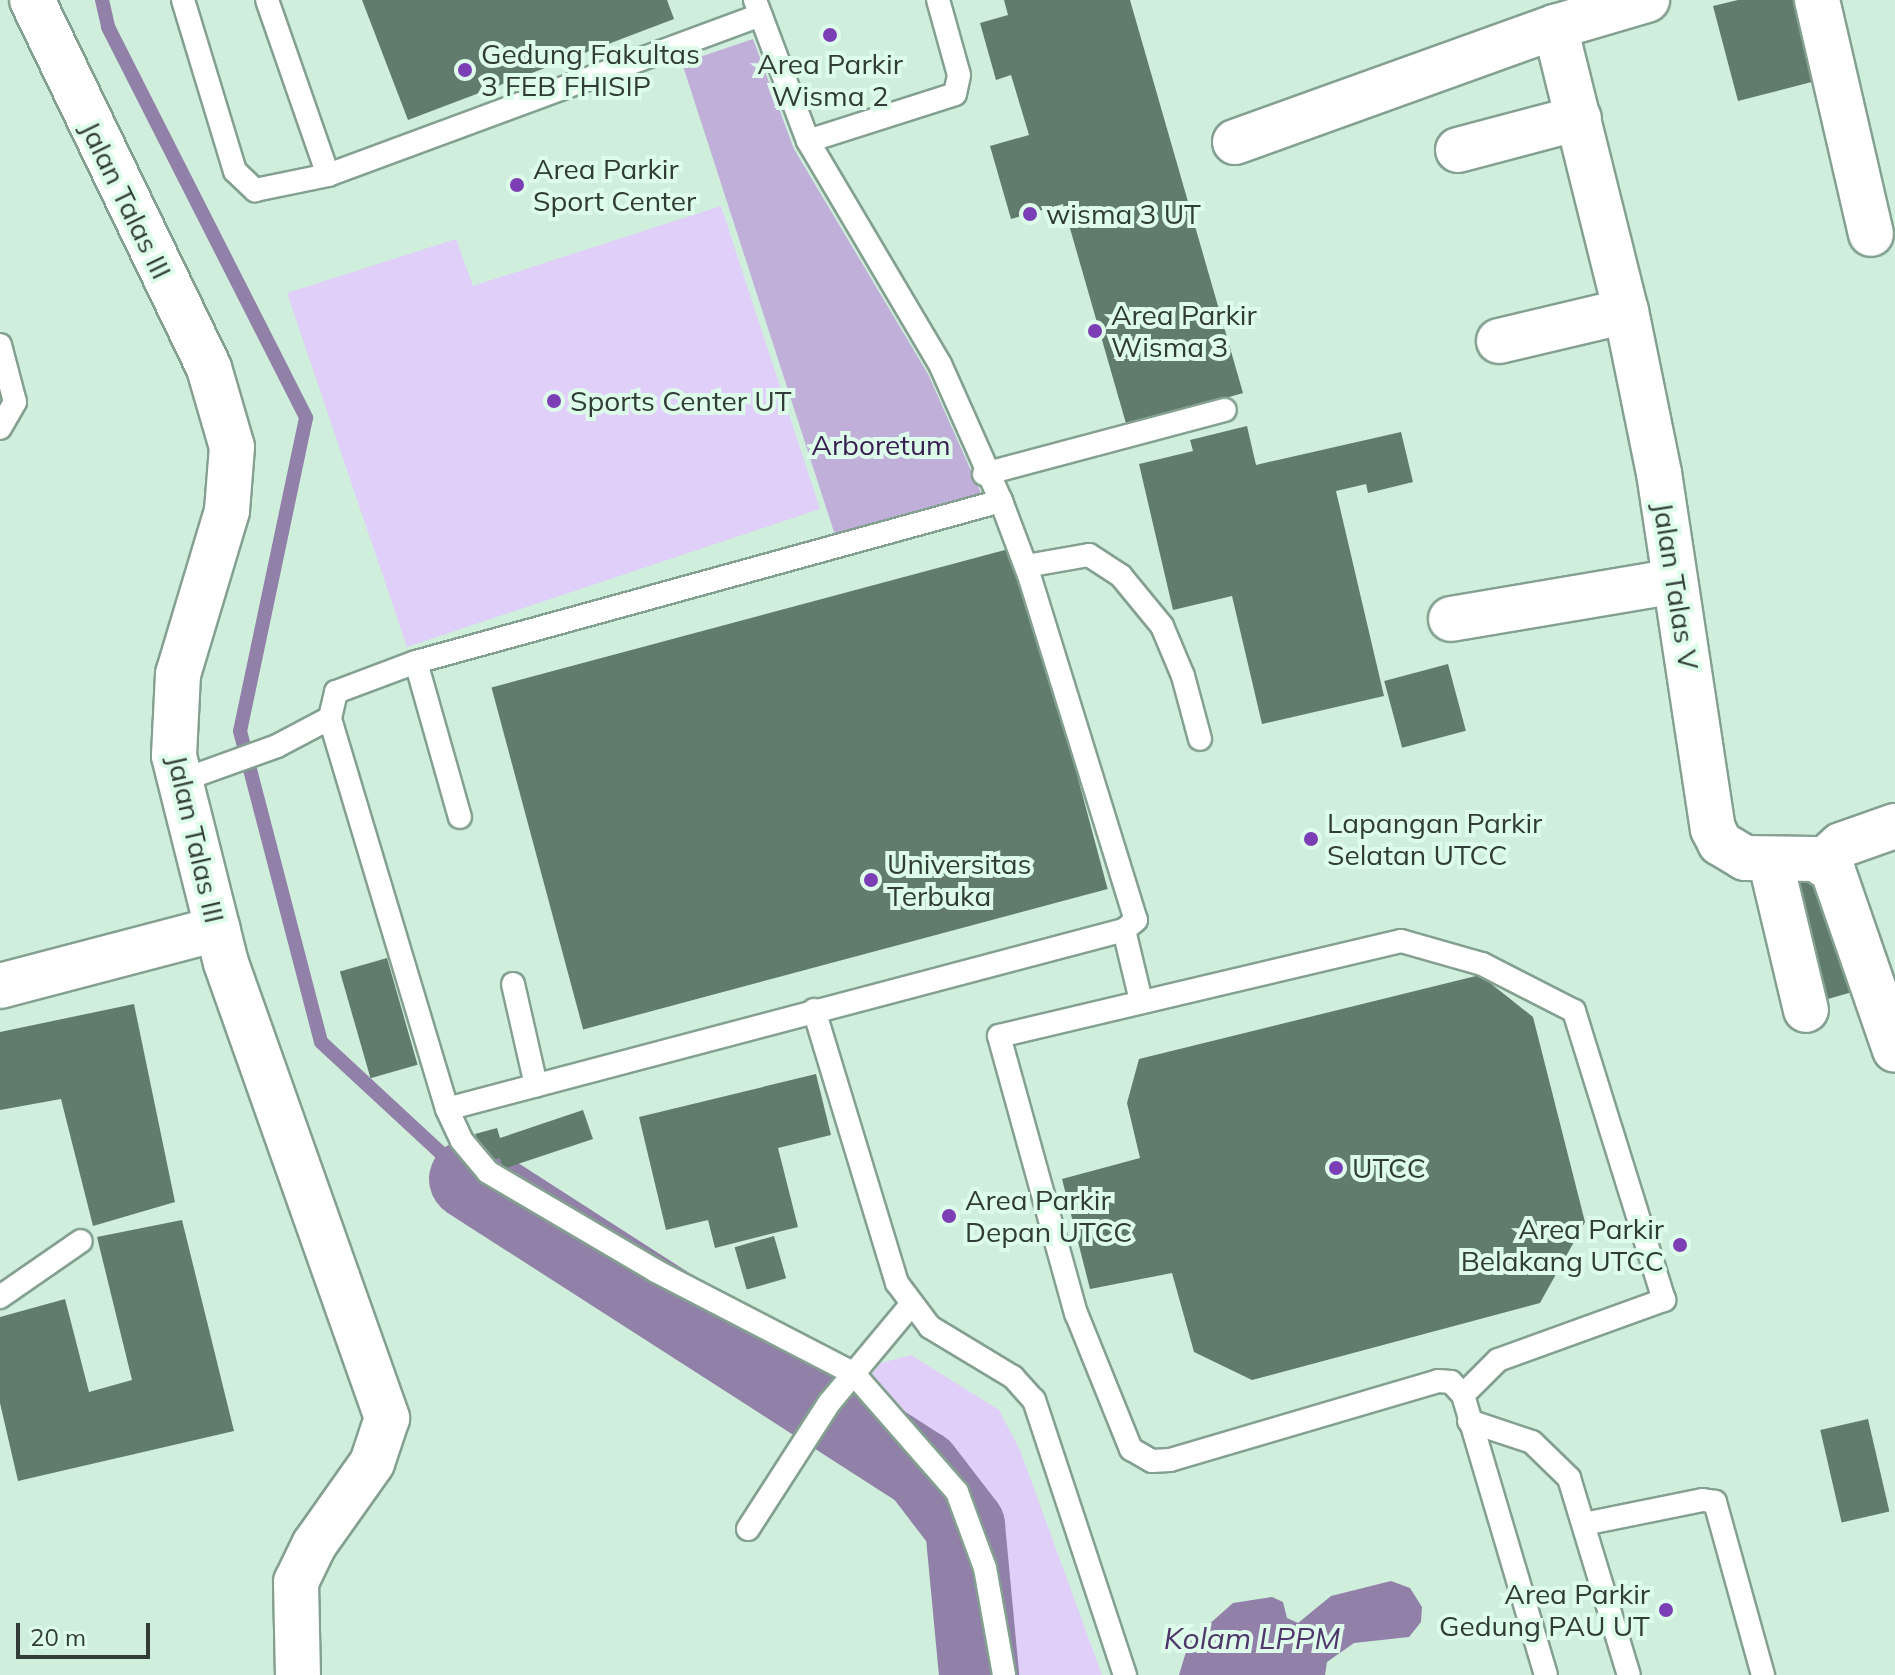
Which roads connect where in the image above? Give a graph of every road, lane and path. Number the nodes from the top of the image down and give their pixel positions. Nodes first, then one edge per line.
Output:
1 (32, 0) edge
2 (183, 0) edge
3 (267, 0) edge
4 (938, 0) edge
5 (1647, 0) edge
6 (1817, 0) edge
7 (757, 8) edge
8 (1555, 27) junction
9 (1579, 118) junction
10 (808, 141) junction
11 (1235, 142) dead end
12 (1458, 150) dead end
13 (328, 175) junction
14 (1871, 234) dead end
15 (1626, 311) junction
16 (1499, 341) dead end
17 (0, 345) edge
18 (1225, 410) dead end
19 (0, 428) edge
20 (984, 474) junction
21 (1001, 501) junction
22 (1026, 566) junction
23 (1675, 581) junction
24 (1451, 619) dead end
25 (416, 662) junction
26 (330, 718) junction
27 (1200, 739) dead end
28 (180, 781) junction
29 (460, 817) dead end
30 (1895, 826) edge
31 (1770, 859) junction
32 (1822, 862) junction
33 (218, 929) junction
34 (1124, 930) junction
35 (513, 984) dead end
36 (0, 986) edge
37 (1141, 1001) junction
38 (814, 1010) junction
39 (1806, 1010) dead end
40 (1895, 1050) edge
41 (536, 1085) junction
42 (447, 1109) junction
43 (81, 1241) dead end
44 (0, 1297) edge
45 (910, 1306) junction
46 (853, 1373) junction
47 (1463, 1395) junction
48 (1469, 1421) junction
49 (1584, 1524) junction
50 (748, 1529) dead end
51 (298, 1675) edge
52 (1004, 1675) edge
53 (1125, 1675) edge
54 (1546, 1675) edge
55 (1629, 1675) edge
56 (1763, 1675) edge

1 - 28 street, Jalan Talas III
2 - 13 lane
3 - 13 lane
4 - 10 lane
5 - 8 street
6 - 14 street
7 - 10 lane
7 - 13 lane
8 - 9 street, Jalan Talas V
8 - 11 street
9 - 12 street
9 - 15 street, Jalan Talas V
10 - 20 lane
15 - 16 street
15 - 23 street, Jalan Talas V
17 - 19 lane
18 - 20 lane
20 - 21 lane
21 - 22 lane
21 - 25 lane
22 - 27 lane
22 - 34 lane
23 - 24 street
23 - 31 street, Jalan Talas V
25 - 26 lane
25 - 29 lane
26 - 28 lane
26 - 42 lane
28 - 33 street, Jalan Talas III
30 - 32 street
31 - 32 street, Jalan Talas V
31 - 39 street
32 - 40 street
33 - 36 street
33 - 51 street, Jalan Talas III
34 - 37 lane
34 - 38 lane
35 - 41 lane
37 - 47 lane
37 - 47 lane
38 - 41 lane
38 - 45 lane
41 - 42 lane
42 - 46 lane
43 - 44 lane
45 - 46 lane
45 - 53 lane
46 - 50 lane
46 - 52 lane
47 - 48 lane
48 - 49 lane
48 - 54 lane
49 - 55 lane
49 - 56 lane

